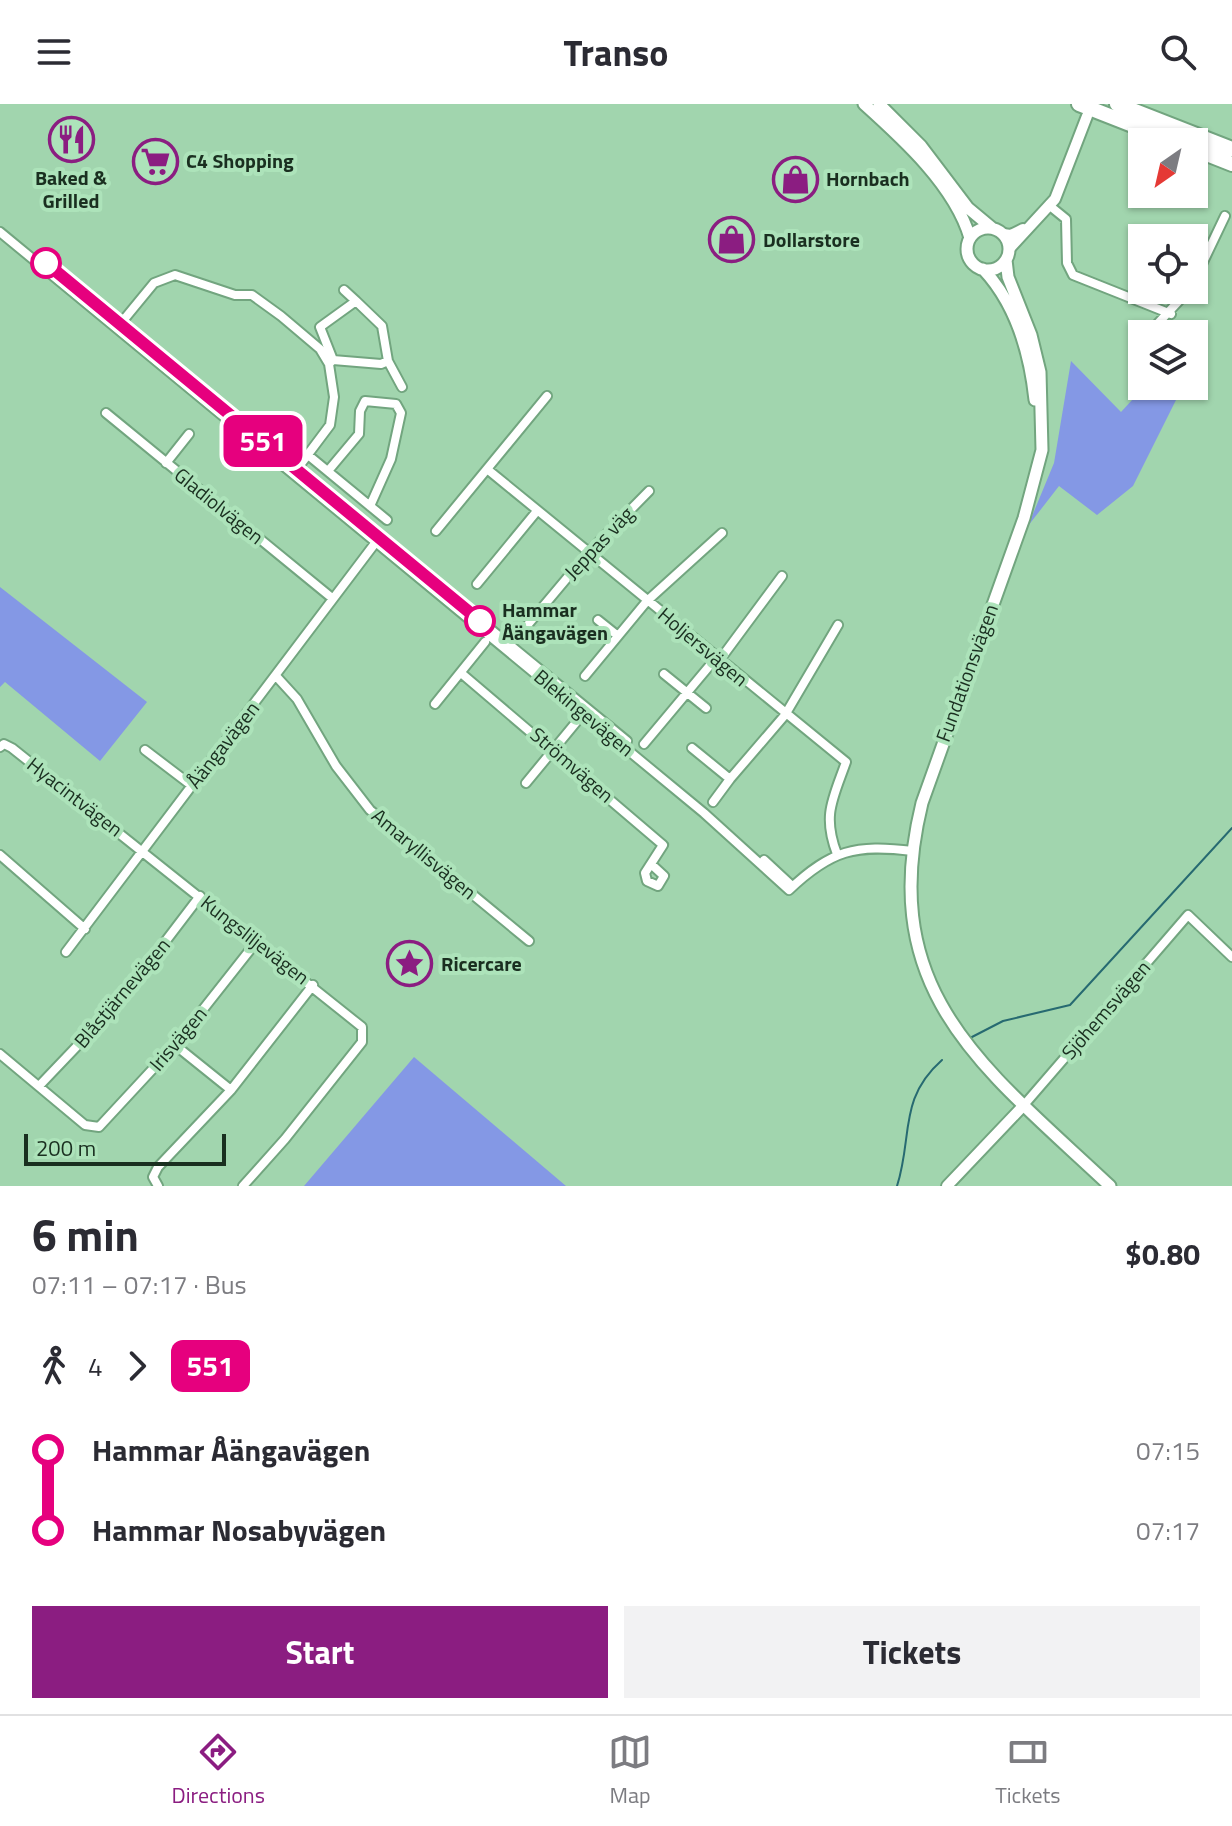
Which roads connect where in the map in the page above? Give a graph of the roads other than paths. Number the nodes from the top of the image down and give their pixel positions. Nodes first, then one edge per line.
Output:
1 (864, 104) edge
2 (879, 104) edge
3 (1117, 104) edge
4 (1083, 110) edge
5 (1135, 128) edge
6 (1232, 149) edge
7 (1208, 155) edge
8 (1232, 164) edge
9 (1050, 206) junction
10 (1225, 216) dead end
11 (0, 225) edge
12 (1032, 225) junction
13 (997, 231) junction
14 (4, 236) edge
15 (970, 238) junction
16 (1208, 252) edge
17 (1008, 254) junction
18 (983, 269) junction
19 (344, 290) dead end
20 (356, 301) junction
21 (1178, 304) edge
22 (1171, 314) junction
23 (1164, 320) edge
24 (119, 326) junction
25 (388, 361) junction
26 (331, 362) junction
27 (402, 387) dead end
28 (547, 396) dead end
29 (106, 413) dead end
30 (189, 434) dead end
31 (308, 455) junction
32 (166, 463) junction
33 (487, 469) junction
34 (295, 471) junction
35 (328, 471) junction
36 (649, 491) dead end
37 (1031, 497) junction
38 (370, 506) junction
39 (537, 511) junction
40 (387, 520) dead end
41 (436, 531) dead end
42 (722, 533) dead end
43 (378, 539) junction
44 (588, 553) junction
45 (782, 576) dead end
46 (477, 584) dead end
47 (332, 598) junction
48 (647, 601) junction
49 (598, 620) dead end
50 (838, 625) dead end
51 (520, 634) dead end
52 (618, 636) junction
53 (485, 642) dead end
54 (718, 659) junction
55 (461, 673) junction
56 (664, 674) dead end
57 (276, 676) junction
58 (585, 676) dead end
59 (687, 692) junction
60 (435, 704) dead end
61 (706, 708) dead end
62 (586, 711) junction
63 (785, 715) junction
64 (644, 744) dead end
65 (2, 746) edge
66 (692, 748) dead end
67 (554, 749) junction
68 (145, 750) dead end
69 (730, 779) junction
70 (526, 783) dead end
71 (191, 785) junction
72 (713, 802) dead end
73 (144, 851) junction
74 (913, 851) junction
75 (837, 854) junction
76 (2, 860) edge
77 (651, 864) dead end
78 (200, 896) junction
79 (85, 929) junction
80 (257, 941) junction
81 (529, 941) dead end
82 (66, 952) dead end
83 (1232, 957) edge
84 (313, 985) junction
85 (175, 1045) junction
86 (0, 1054) edge
87 (39, 1086) junction
88 (231, 1090) junction
89 (1024, 1105) junction
90 (158, 1186) edge
91 (243, 1186) edge
92 (947, 1186) edge
93 (1110, 1186) edge

1 - 15 main road
2 - 13 main road
3 - 6 highway
4 - 5 highway
4 - 9 street
7 - 8 highway
9 - 12 street
9 - 22 street
10 - 16 street
11 - 14 street, Blekingevägen
12 - 13 street
12 - 17 street
13 - 15 main road
13 - 17 main road
14 - 24 street, Blekingevägen
15 - 18 main road
17 - 18 main road
17 - 37 main road, Fundationsvägen
18 - 37 main road, Fundationsvägen
19 - 20 street
20 - 25 street
20 - 26 street
21 - 22 street
22 - 23 street
24 - 26 street
24 - 34 street, Blekingevägen
25 - 26 street
25 - 27 street
26 - 31 street
28 - 33 street
29 - 32 street, Gladiolvägen
30 - 32 street
31 - 34 street
31 - 35 street
32 - 47 street, Gladiolvägen
33 - 39 street, Holjersvägen
33 - 41 street
34 - 43 street, Blekingevägen
35 - 38 street
35 - 38 street
36 - 44 street, Jeppas väg
37 - 74 main road, Fundationsvägen
38 - 40 street
39 - 44 street, Holjersvägen
39 - 46 street
42 - 48 street
43 - 47 street, Åängavägen
43 - 62 street, Blekingevägen
44 - 48 street, Holjersvägen
44 - 51 street, Jeppas väg
45 - 54 street
47 - 57 street, Åängavägen
48 - 52 street
48 - 54 street, Holjersvägen
49 - 52 street
50 - 63 street
52 - 58 street
53 - 55 street
54 - 59 street
54 - 63 street, Holjersvägen
55 - 60 street
55 - 67 street, Strömvägen
56 - 59 street
57 - 71 street, Åängavägen
57 - 81 street, Amaryllisvägen
59 - 61 street
59 - 64 street
62 - 67 street
62 - 75 street, Blekingevägen
63 - 69 street
63 - 75 street, Holjersvägen
65 - 73 street, Hyacintvägen
66 - 69 street
67 - 70 street
67 - 77 street, Strömvägen
68 - 71 street
69 - 72 street
71 - 73 street, Åängavägen
73 - 78 street, Kungsliljevägen
73 - 79 street, Åängavägen
74 - 75 street, Blekingevägen
74 - 89 main road
76 - 79 street
78 - 80 street, Kungsliljevägen
78 - 87 street, Blåstjärnevägen
79 - 82 street, Åängavägen
80 - 84 street, Kungsliljevägen
80 - 85 street, Irisvägen
83 - 89 street, Sjöhemsvägen
84 - 88 street
84 - 91 street, Kungsliljevägen
85 - 87 street, Irisvägen
85 - 88 street
86 - 87 street
88 - 90 street
89 - 92 street
89 - 93 main road

